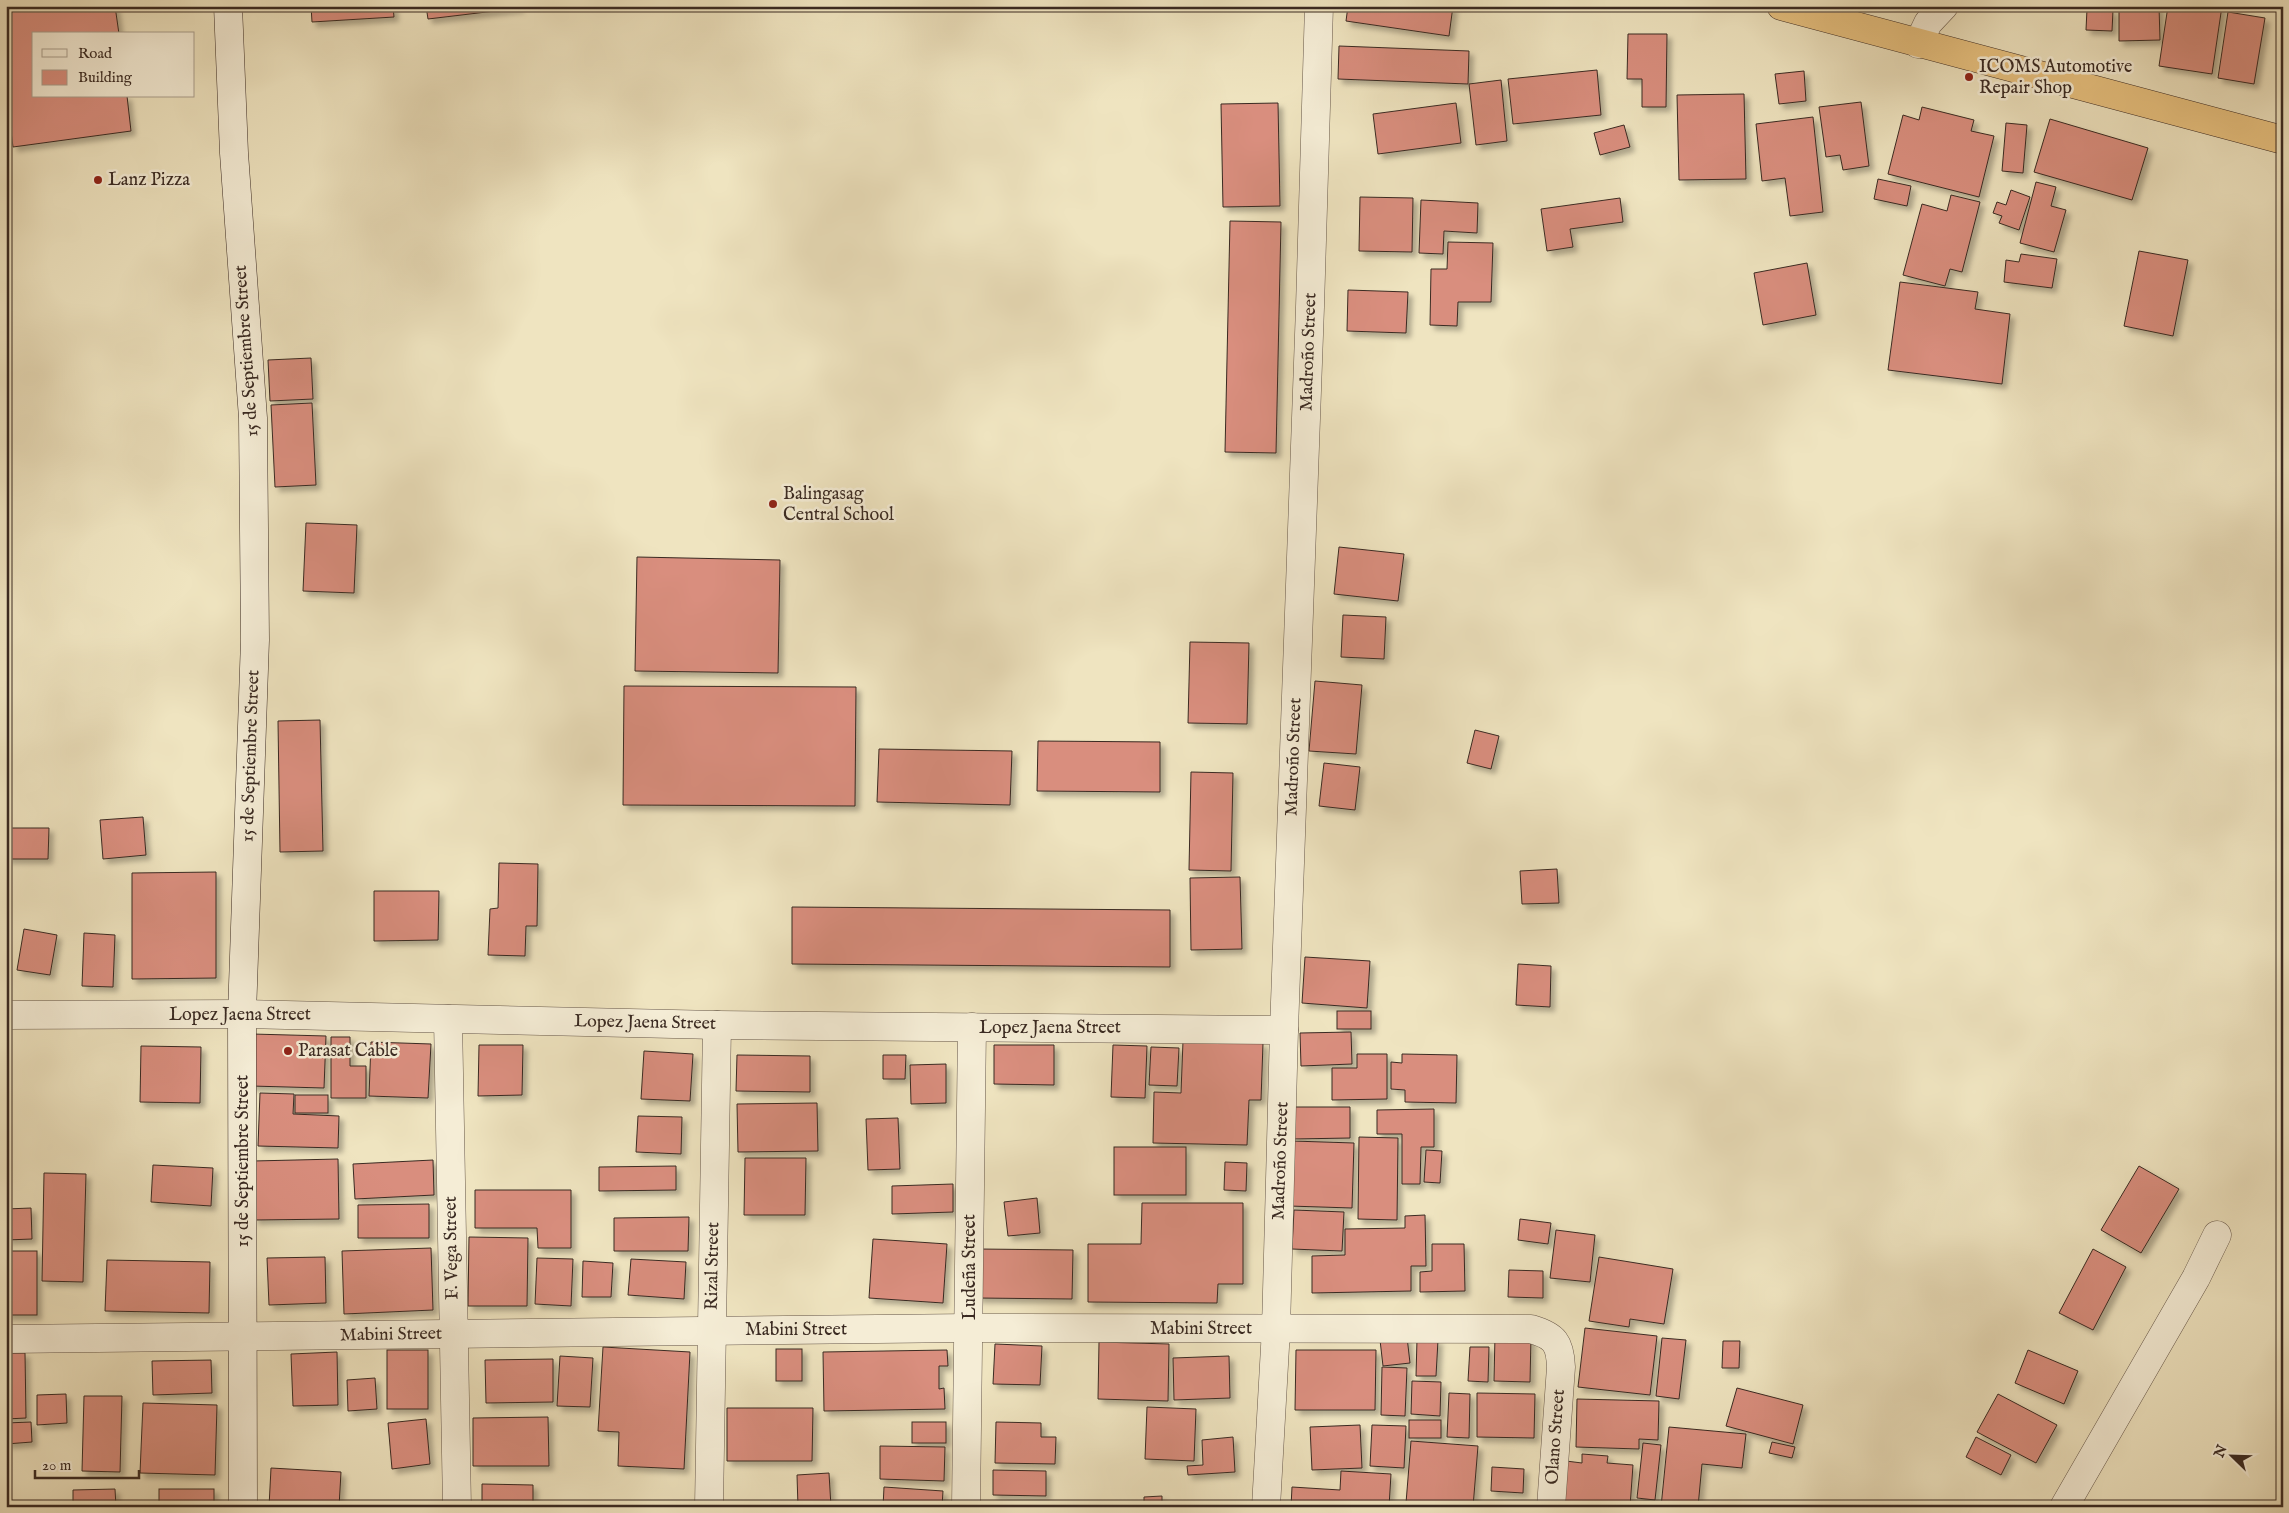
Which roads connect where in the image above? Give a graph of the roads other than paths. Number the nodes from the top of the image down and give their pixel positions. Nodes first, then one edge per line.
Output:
1 (228, 6) edge
2 (1319, 6) edge
3 (1781, 6) edge
4 (1944, 6) edge
5 (1918, 44) junction
6 (2283, 140) edge
7 (242, 1014) junction
8 (6, 1015) edge
9 (448, 1019) junction
10 (717, 1024) junction
11 (972, 1027) junction
12 (1284, 1030) junction
13 (2217, 1236) dead end
14 (969, 1328) junction
15 (1276, 1329) junction
16 (712, 1330) junction
17 (453, 1334) junction
18 (244, 1336) junction
19 (6, 1340) edge
20 (1561, 1367) joint
21 (243, 1507) edge
22 (458, 1507) edge
23 (709, 1507) edge
24 (966, 1507) edge
25 (1266, 1507) edge
26 (1552, 1507) edge
27 (2064, 1507) edge

1 - 7 street, 15 de Septiembre Street
2 - 12 street, Madroño Street
3 - 5 highway
4 - 5 street
5 - 6 highway
7 - 8 street, Lopez Jaena Street
7 - 9 street, Lopez Jaena Street
7 - 18 street, 15 de Septiembre Street
9 - 10 street, Lopez Jaena Street
9 - 17 street, F. Vega Street
10 - 11 street, Lopez Jaena Street
10 - 16 street, Rizal Street
11 - 12 street, Lopez Jaena Street
11 - 14 street, Ludeña Street
12 - 15 street, Madroño Street
13 - 27 street
14 - 15 street, Mabini Street
14 - 16 street, Mabini Street
14 - 24 street, Ludeña Street
15 - 20 street, Mabini Street
15 - 25 street, Madroño Street
16 - 17 street, Mabini Street
16 - 23 street, Rizal Street
17 - 18 street, Mabini Street
17 - 22 street, F. Vega Street
18 - 19 street, Mabini Street
18 - 21 street, 15 de Septiembre Street
20 - 26 street, Olano Street

